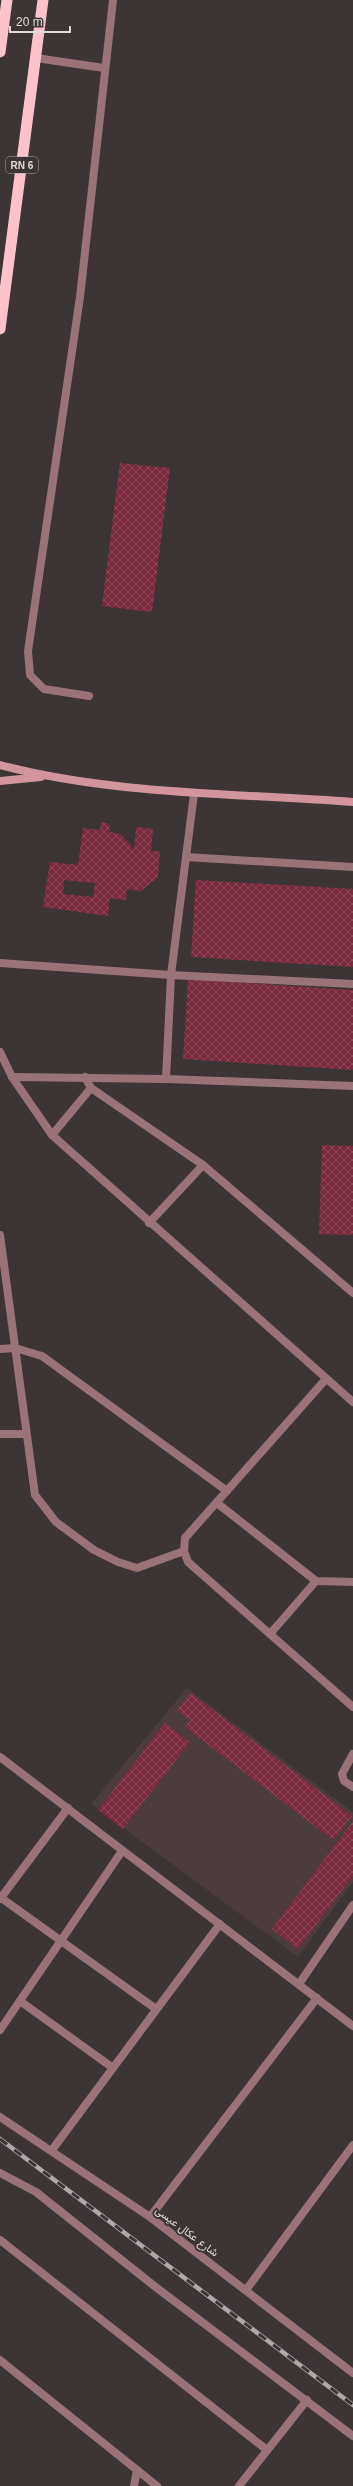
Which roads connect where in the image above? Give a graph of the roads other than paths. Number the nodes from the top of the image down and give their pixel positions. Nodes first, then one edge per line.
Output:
1 (7, 0) edge
2 (43, 0) edge
3 (113, 0) edge
4 (0, 52) edge
5 (36, 58) junction
6 (104, 68) junction
7 (0, 329) edge
8 (89, 696) dead end
9 (0, 765) edge
10 (46, 777) junction
11 (0, 781) edge
12 (194, 794) junction
13 (353, 802) edge
14 (186, 857) junction
15 (353, 867) edge
16 (0, 963) edge
17 (171, 976) junction
18 (353, 984) edge
19 (0, 1052) edge
20 (12, 1076) junction
21 (84, 1077) junction
22 (166, 1078) junction
23 (353, 1086) edge
24 (91, 1088) junction
25 (52, 1135) junction
26 (203, 1165) junction
27 (149, 1223) junction
28 (0, 1235) edge
29 (2, 1272) edge
30 (353, 1293) edge
31 (14, 1348) junction
32 (0, 1349) edge
33 (326, 1379) junction
34 (353, 1402) edge
35 (0, 1434) edge
36 (26, 1434) junction
37 (227, 1491) junction
38 (217, 1503) junction
39 (184, 1551) junction
40 (316, 1582) junction
41 (353, 1582) edge
42 (270, 1634) junction
43 (353, 1707) edge
44 (353, 1754) edge
45 (0, 1757) edge
46 (353, 1787) edge
47 (68, 1808) junction
48 (122, 1850) junction
49 (0, 1898) edge
50 (353, 1905) edge
51 (220, 1924) junction
52 (61, 1939) junction
53 (299, 1984) junction
54 (317, 1998) junction
55 (20, 2001) junction
56 (156, 2008) junction
57 (353, 2026) edge
58 (0, 2030) edge
59 (113, 2068) junction
60 (0, 2117) edge
61 (353, 2145) edge
62 (52, 2150) junction
63 (0, 2173) edge
64 (150, 2217) junction
65 (0, 2240) edge
66 (246, 2290) junction
67 (3, 2363) edge
68 (353, 2372) edge
69 (0, 2373) edge
70 (306, 2400) junction
71 (353, 2436) edge
72 (267, 2450) junction
73 (137, 2470) junction
74 (134, 2486) edge
75 (158, 2486) edge
76 (239, 2486) edge

1 - 4 highway
2 - 5 highway, RN 6
3 - 6 street
5 - 6 street
5 - 7 highway, RN 6
6 - 8 street
9 - 10 main road
10 - 11 main road
10 - 12 main road
12 - 13 main road
12 - 14 street
14 - 15 street
14 - 17 street
16 - 17 street
17 - 18 street
17 - 22 street
19 - 20 street
20 - 21 street
20 - 25 street
21 - 22 street
21 - 24 street
22 - 23 street
24 - 25 street
24 - 26 street
25 - 27 street
26 - 27 street
26 - 30 street
27 - 33 street
28 - 29 street
29 - 31 street
31 - 32 street
31 - 36 street
31 - 37 street
33 - 34 street
33 - 37 street
35 - 36 street
36 - 39 street
37 - 38 street
38 - 39 street
38 - 40 street
39 - 42 street
40 - 41 street
40 - 42 street
42 - 43 street
44 - 46 street
45 - 47 street
47 - 48 street
47 - 49 street
48 - 51 street
48 - 52 street
49 - 52 street
50 - 53 street
51 - 53 street
51 - 56 street
52 - 55 street
52 - 56 street
53 - 54 street
54 - 57 street
54 - 64 street
55 - 58 street
55 - 59 street
56 - 59 street
59 - 62 street
60 - 62 street, شارع عكال عيسى
61 - 66 street
62 - 64 street, شارع عكال عيسى
63 - 70 street
64 - 66 street, شارع عكال عيسى
65 - 72 street
66 - 68 street, شارع عكال عيسى
67 - 69 street
67 - 73 street
70 - 71 street
70 - 72 street
72 - 76 street
73 - 74 street
73 - 75 street

